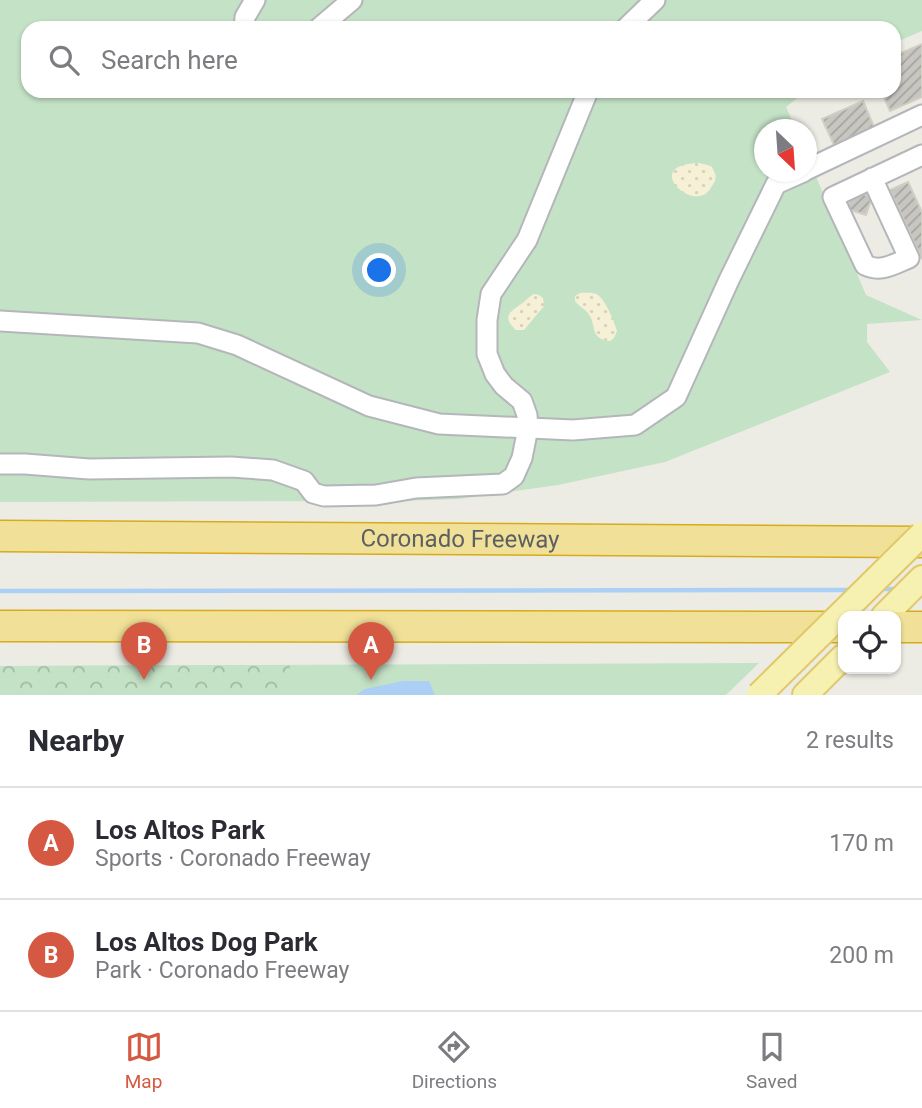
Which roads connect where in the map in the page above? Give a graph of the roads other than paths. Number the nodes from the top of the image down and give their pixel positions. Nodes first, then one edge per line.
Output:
1 (255, 0) edge
2 (352, 0) edge
3 (655, 0) edge
4 (245, 21) edge
5 (327, 21) edge
6 (633, 21) edge
7 (585, 98) edge
8 (922, 115) edge
9 (922, 155) edge
10 (817, 165) edge
11 (872, 178) junction
12 (780, 182) edge
13 (0, 321) edge
14 (528, 428) junction
15 (0, 464) edge
16 (922, 534) edge
17 (0, 536) edge
18 (922, 542) edge
19 (922, 578) edge
20 (889, 611) edge
21 (0, 626) edge
22 (838, 627) edge
23 (901, 627) edge
24 (922, 627) edge
25 (838, 662) edge
26 (760, 695) edge
27 (805, 695) edge

1 - 4 lane
2 - 5 lane
3 - 6 lane
7 - 14 lane
8 - 10 lane
9 - 11 lane
11 - 11 lane
12 - 14 lane
13 - 14 lane
14 - 15 lane
16 - 26 main road, bridge
17 - 18 highway, Coronado Freeway
19 - 20 main road
21 - 22 highway
23 - 24 highway
25 - 27 main road

